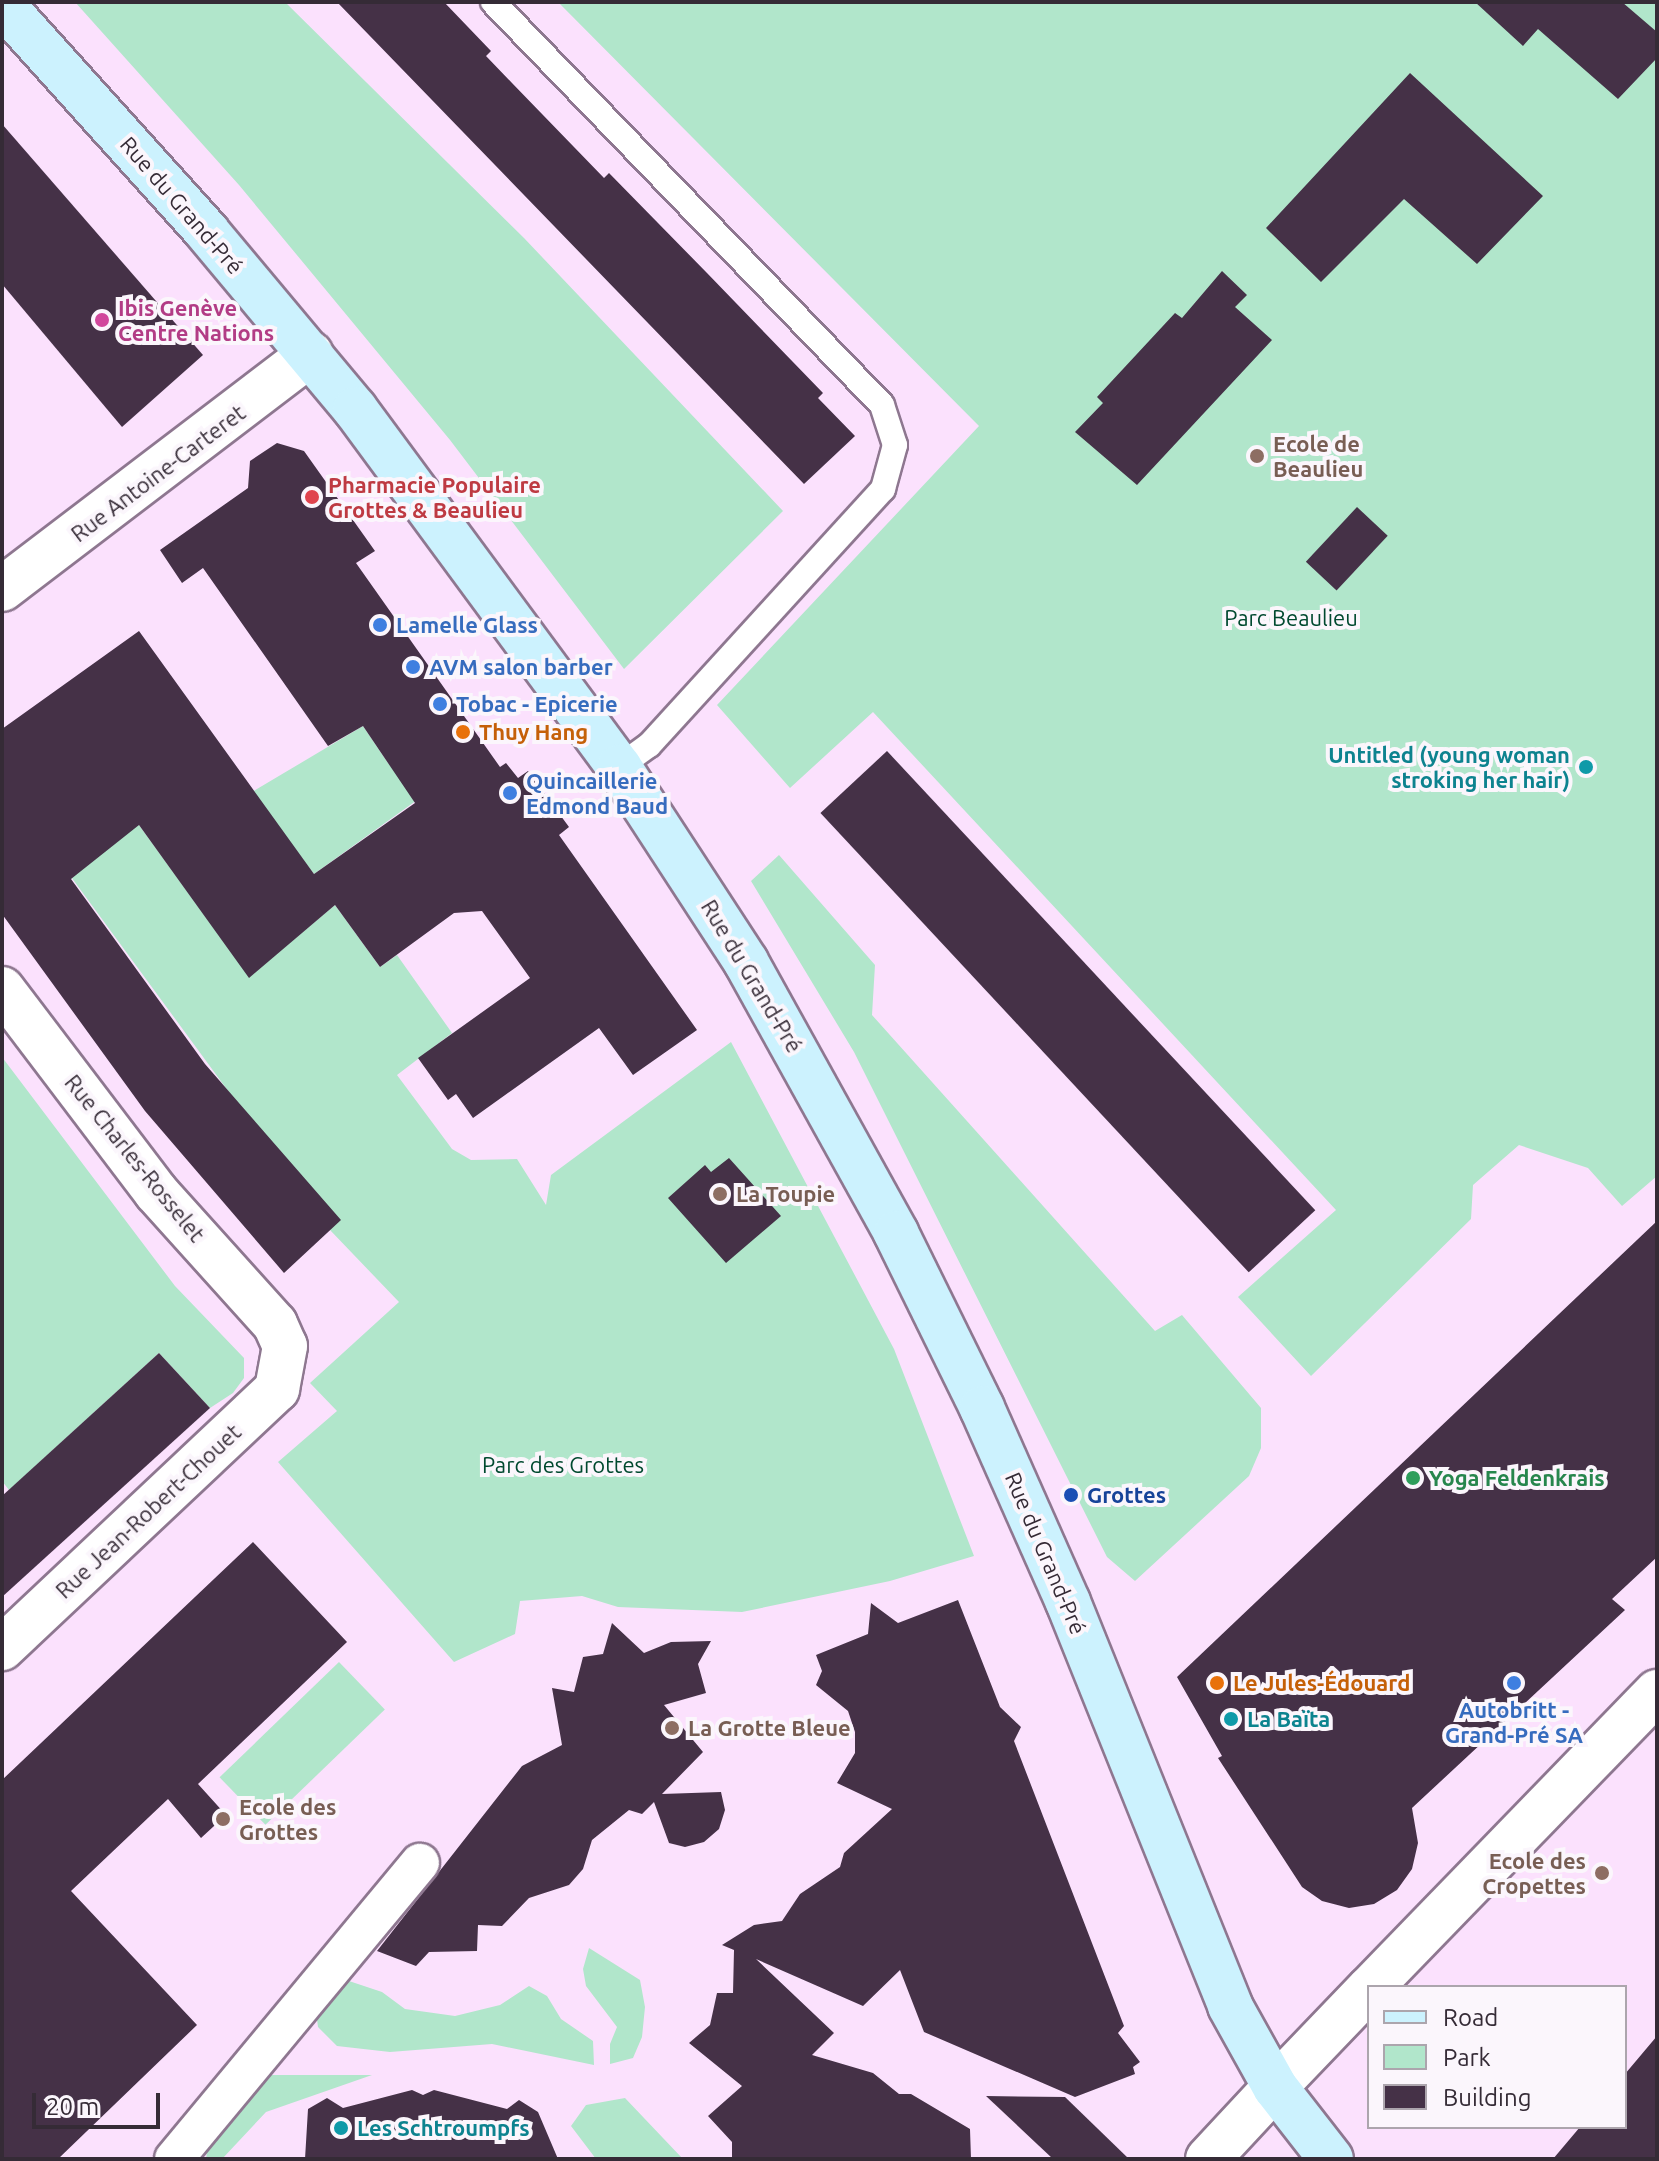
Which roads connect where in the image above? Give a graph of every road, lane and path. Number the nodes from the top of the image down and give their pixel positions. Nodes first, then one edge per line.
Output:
1 (493, 2) edge
2 (2, 4) edge
3 (311, 354) junction
4 (2, 589) edge
5 (619, 767) junction
6 (2, 989) edge
7 (284, 1368) joint
8 (2, 1648) edge
9 (1657, 1692) edge
10 (420, 1863) dead end
11 (1373, 1985) edge
12 (1367, 1991) edge
13 (1275, 2087) junction
14 (174, 2159) edge
15 (1208, 2159) edge
16 (1331, 2159) edge

1 - 5 lane
2 - 3 main road, Rue du Grand-Pré
3 - 4 street, Rue Antoine-Carteret
3 - 5 main road, Rue du Grand-Pré
5 - 13 main road, Rue du Grand-Pré
6 - 7 street, Rue Charles-Rosselet
7 - 8 street, Rue Jean-Robert-Chouet
9 - 11 street
10 - 14 street
12 - 13 street
13 - 15 street
13 - 16 main road, Rue du Grand-Pré

